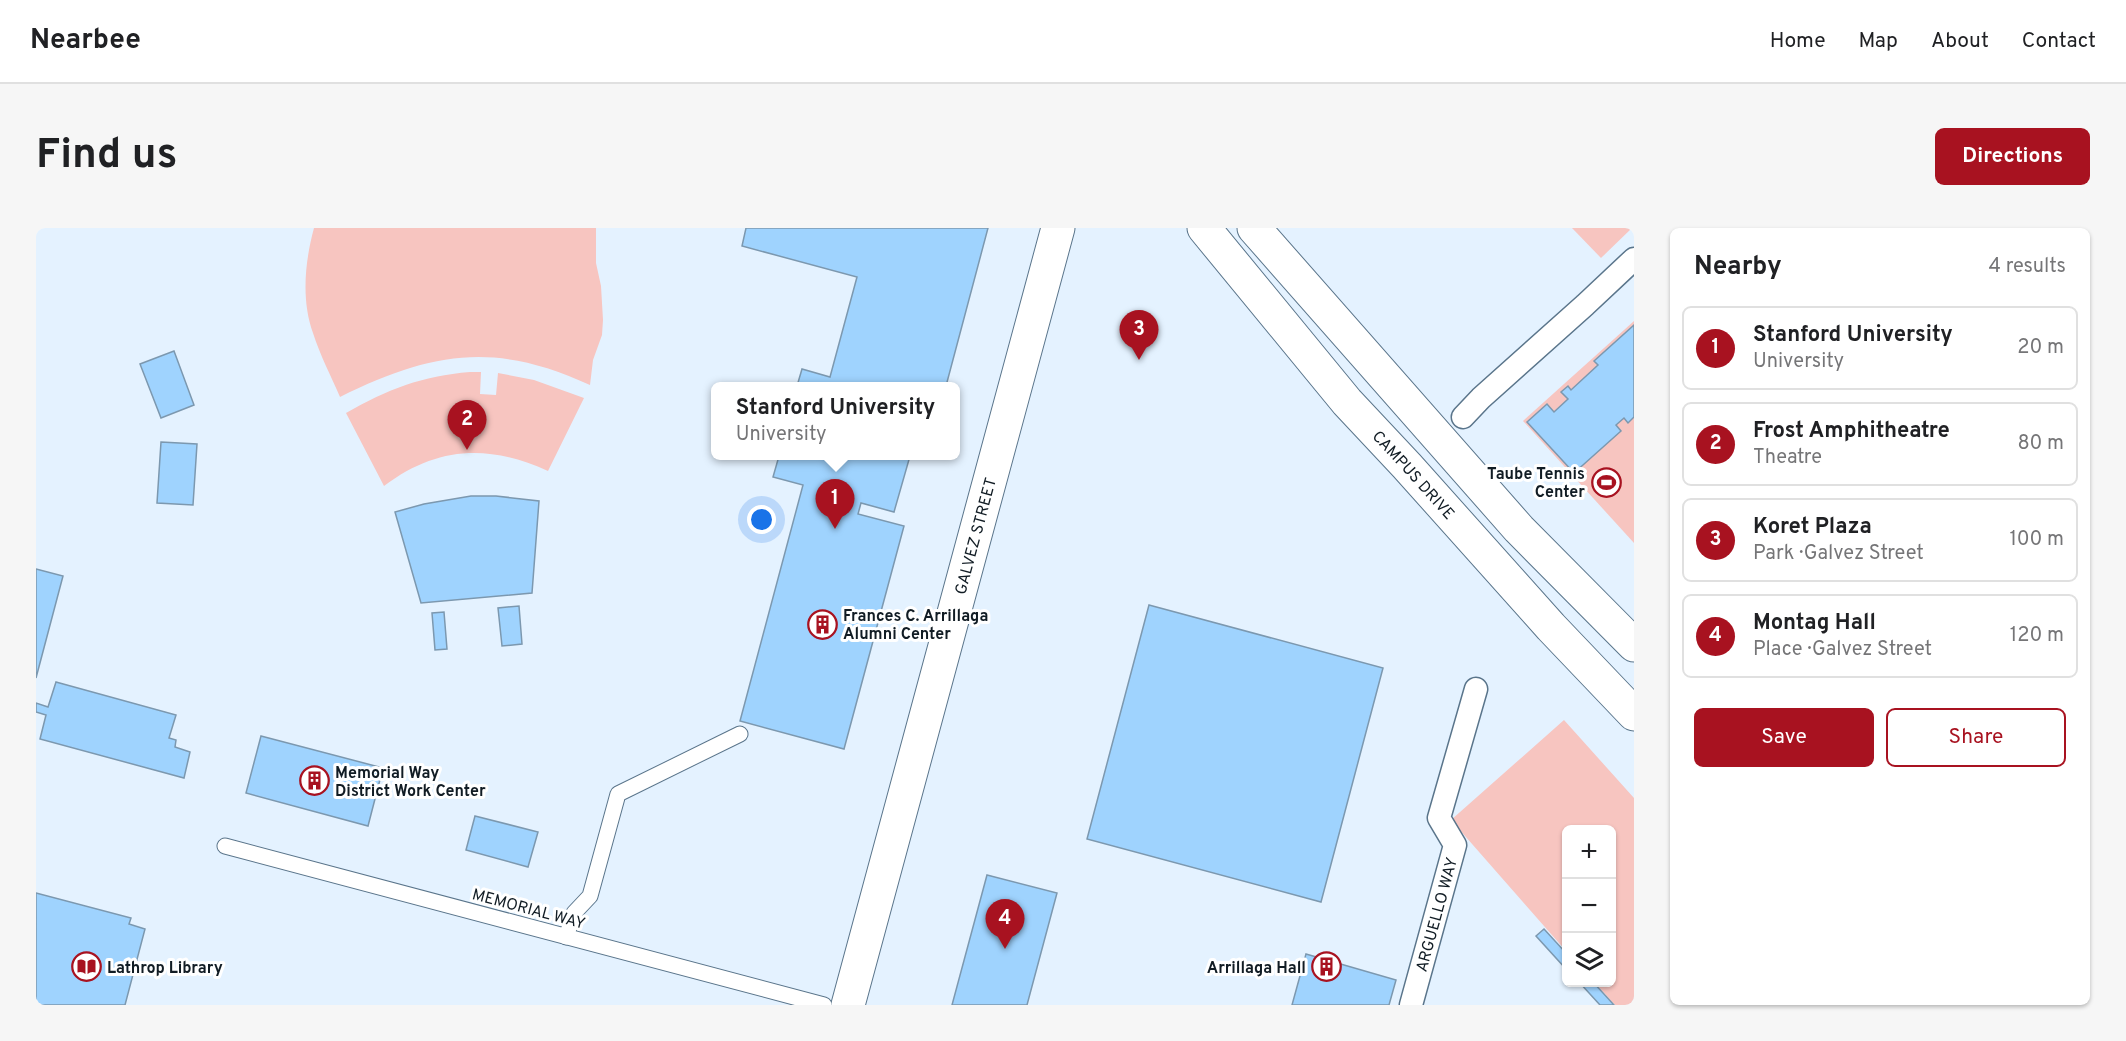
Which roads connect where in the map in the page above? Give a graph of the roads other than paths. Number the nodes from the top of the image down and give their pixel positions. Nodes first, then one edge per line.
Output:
1 (1204, 228) edge
2 (1254, 228) edge
3 (1058, 231) edge
4 (1634, 259) edge
5 (1463, 417) dead end
6 (1634, 645) edge
7 (1476, 689) dead end
8 (1634, 714) edge
9 (740, 734) dead end
10 (225, 846) dead end
11 (566, 937) junction
12 (824, 1005) edge
13 (848, 1005) edge
14 (1411, 1005) edge

1 - 8 street, CAMPUS DRIVE
2 - 6 street
3 - 13 street, GALVEZ STREET
4 - 5 street
7 - 14 street, ARGUELLO WAY
9 - 11 lane
10 - 11 lane, MEMORIAL WAY
11 - 12 lane, MEMORIAL WAY

